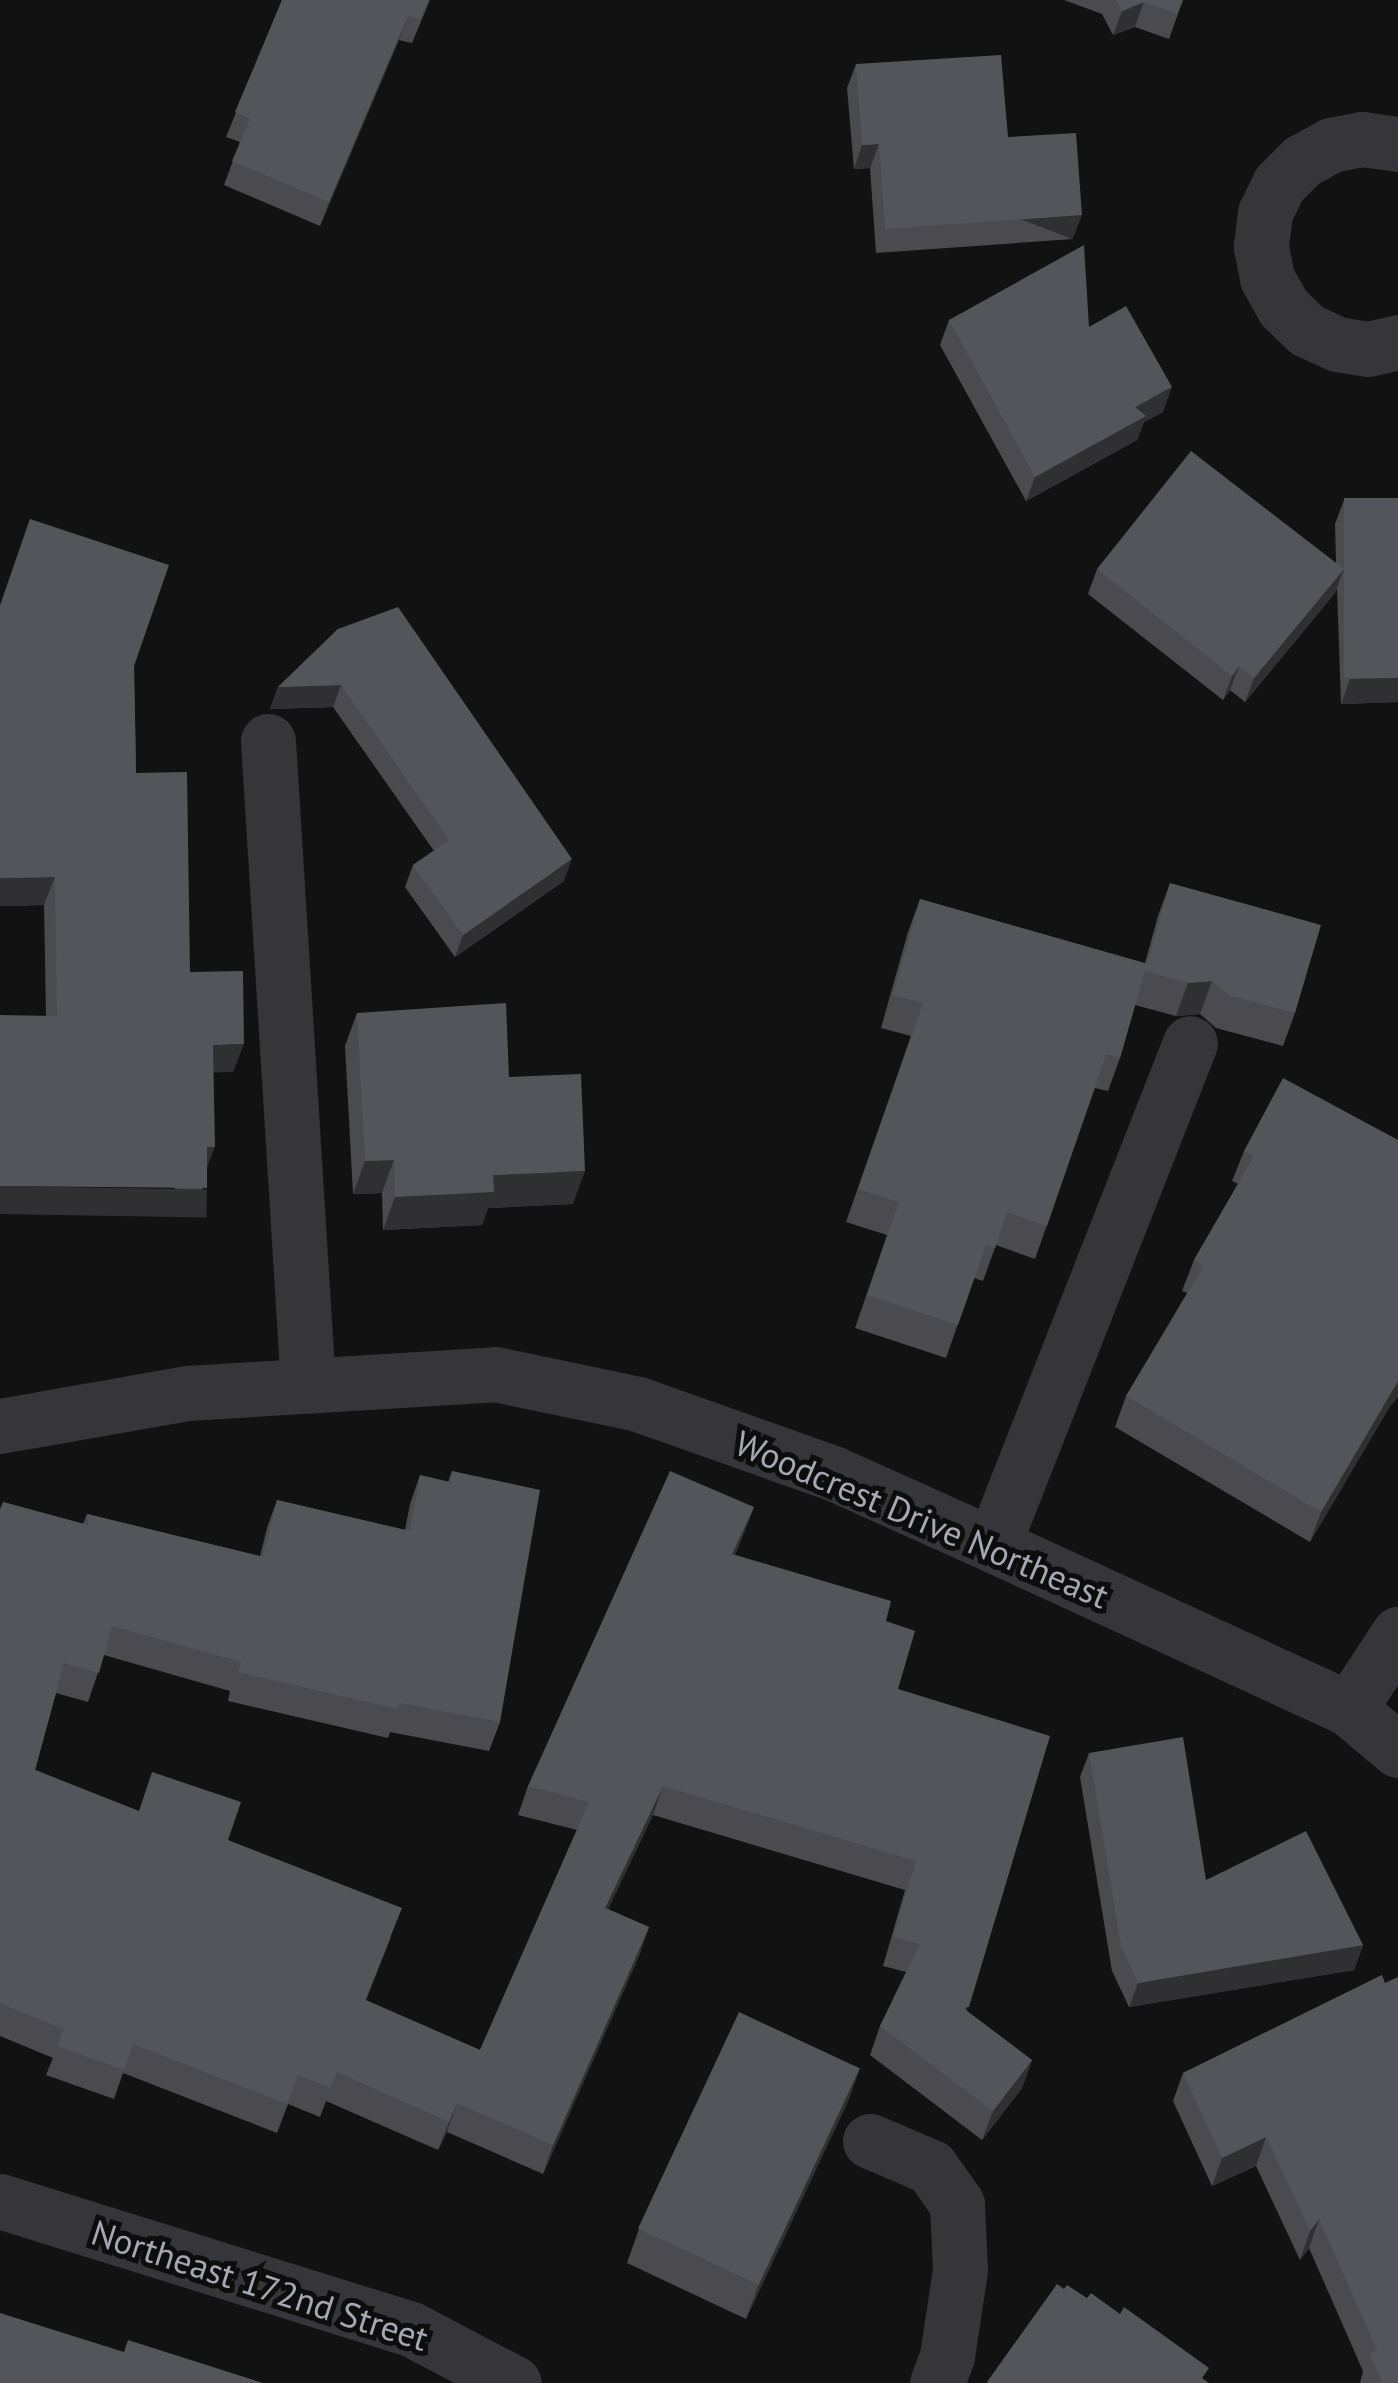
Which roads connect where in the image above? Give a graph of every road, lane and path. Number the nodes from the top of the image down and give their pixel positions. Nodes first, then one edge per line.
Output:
1 (1397, 132) edge
2 (1398, 342) edge
3 (268, 740) dead end
4 (1190, 1043) dead end
5 (308, 1386) junction
6 (0, 1426) edge
7 (993, 1545) junction
8 (1398, 1634) edge
9 (1349, 1709) junction
10 (1398, 1750) edge
11 (870, 2141) dead end
12 (0, 2200) edge
13 (514, 2383) edge
14 (936, 2383) edge

1 - 2 street
3 - 5 street
4 - 7 street
5 - 6 street, Woodcrest Drive Northeast
5 - 7 street, Woodcrest Drive Northeast
7 - 9 street, Woodcrest Drive Northeast
8 - 9 street
9 - 10 street, Woodcrest Drive Northeast
11 - 14 street
12 - 13 street, Northeast 172nd Street

